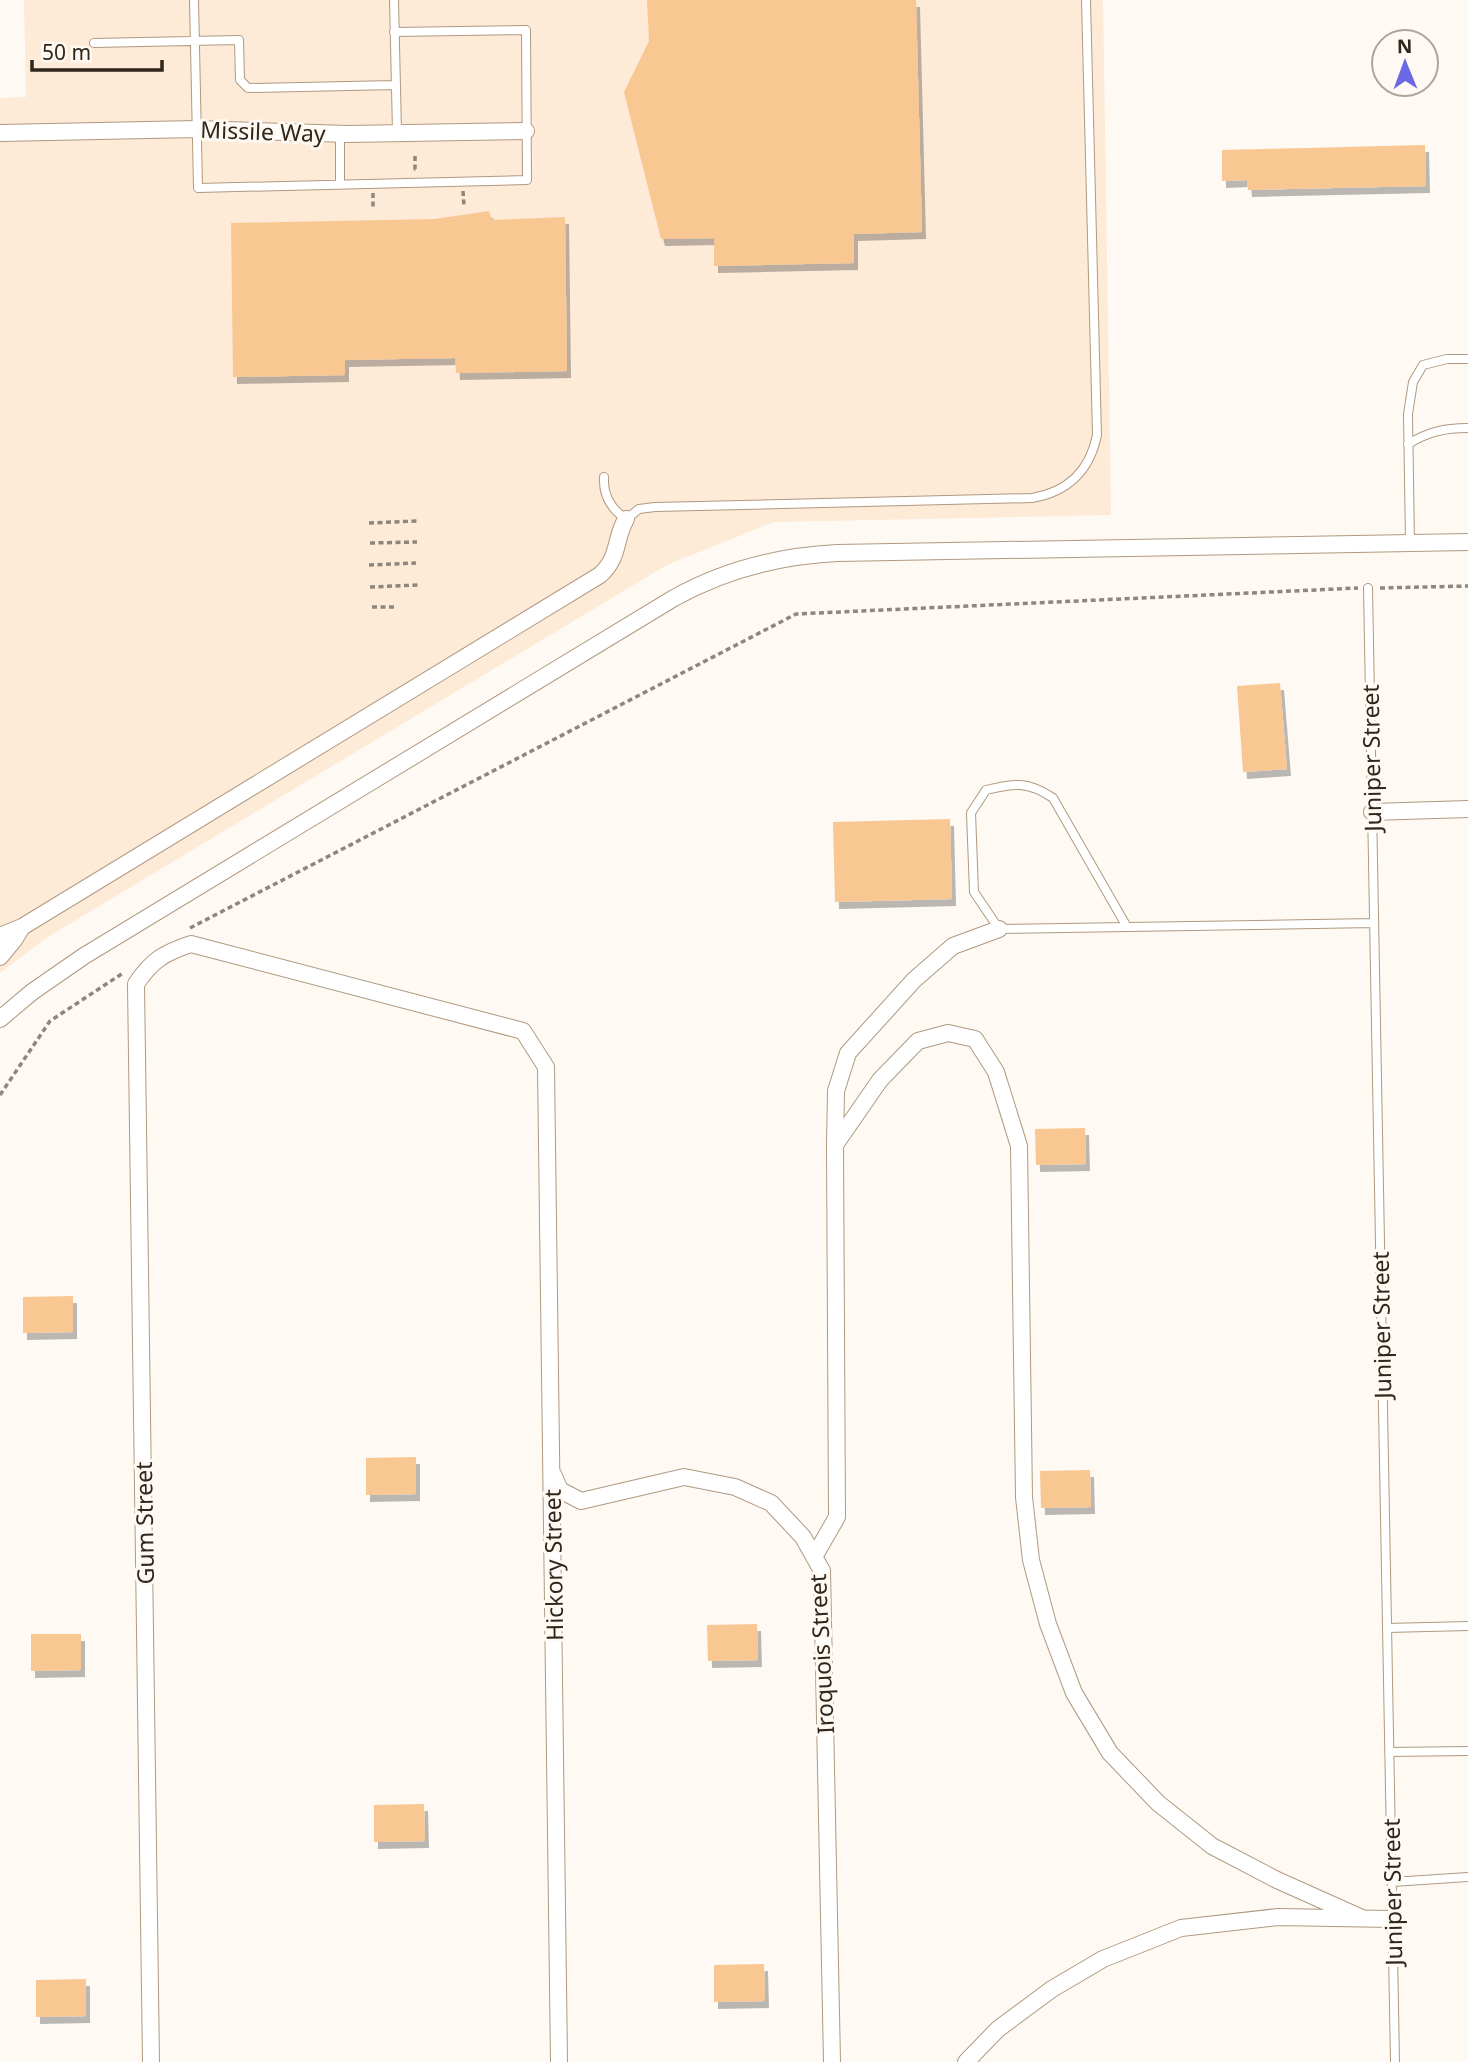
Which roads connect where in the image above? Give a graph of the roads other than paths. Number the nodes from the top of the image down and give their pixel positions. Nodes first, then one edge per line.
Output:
1 (194, 0) edge
2 (394, 0) edge
3 (1086, 0) edge
4 (394, 32) junction
5 (195, 40) junction
6 (94, 43) dead end
7 (396, 85) junction
8 (197, 129) junction
9 (526, 131) junction
10 (397, 132) junction
11 (0, 133) edge
12 (340, 134) junction
13 (341, 185) junction
14 (1468, 359) edge
15 (1468, 428) edge
16 (1408, 444) junction
17 (604, 477) dead end
18 (626, 519) junction
19 (1468, 542) edge
20 (1410, 543) junction
21 (1368, 588) road end
22 (1468, 810) edge
23 (1372, 812) junction
24 (1374, 923) junction
25 (22, 927) junction
26 (1127, 927) junction
27 (999, 929) junction
28 (0, 936) edge
29 (0, 957) edge
30 (131, 977) joint
31 (0, 1019) edge
32 (835, 1145) junction
33 (552, 1472) junction
34 (814, 1557) junction
35 (1468, 1626) edge
36 (1387, 1628) junction
37 (1468, 1751) edge
38 (1389, 1752) junction
39 (1468, 1877) edge
40 (1392, 1882) junction
41 (1362, 1918) junction
42 (1392, 1919) junction
43 (151, 2062) edge
44 (559, 2062) edge
45 (832, 2062) edge
46 (966, 2062) edge
47 (1395, 2062) edge

1 - 5 lane
2 - 4 lane
3 - 18 lane
4 - 7 lane
4 - 9 lane
5 - 6 lane
5 - 7 lane
5 - 8 lane
7 - 10 lane
8 - 11 street, Missile Way
8 - 12 street, Missile Way
8 - 13 lane
9 - 10 street, Missile Way
9 - 13 lane
10 - 12 street, Missile Way
12 - 13 lane
14 - 16 lane
15 - 16 lane
16 - 20 lane
17 - 18 lane
18 - 25 street
19 - 20 street
20 - 31 street
21 - 23 lane, Juniper Street
22 - 23 street
23 - 24 lane, Juniper Street
24 - 26 lane
24 - 36 lane, Juniper Street
25 - 28 street
25 - 29 street
26 - 27 lane
26 - 27 lane
27 - 32 street
30 - 33 street, Hickory Street
30 - 43 street, Gum Street
32 - 34 street
32 - 41 street
33 - 34 street, Iroquois Street
33 - 44 street, Hickory Street
34 - 45 street, Iroquois Street
35 - 36 lane
36 - 38 lane, Juniper Street
37 - 38 lane
38 - 40 lane, Juniper Street
39 - 40 lane
40 - 42 lane, Juniper Street
41 - 42 street
41 - 46 street
42 - 47 lane, Juniper Street

